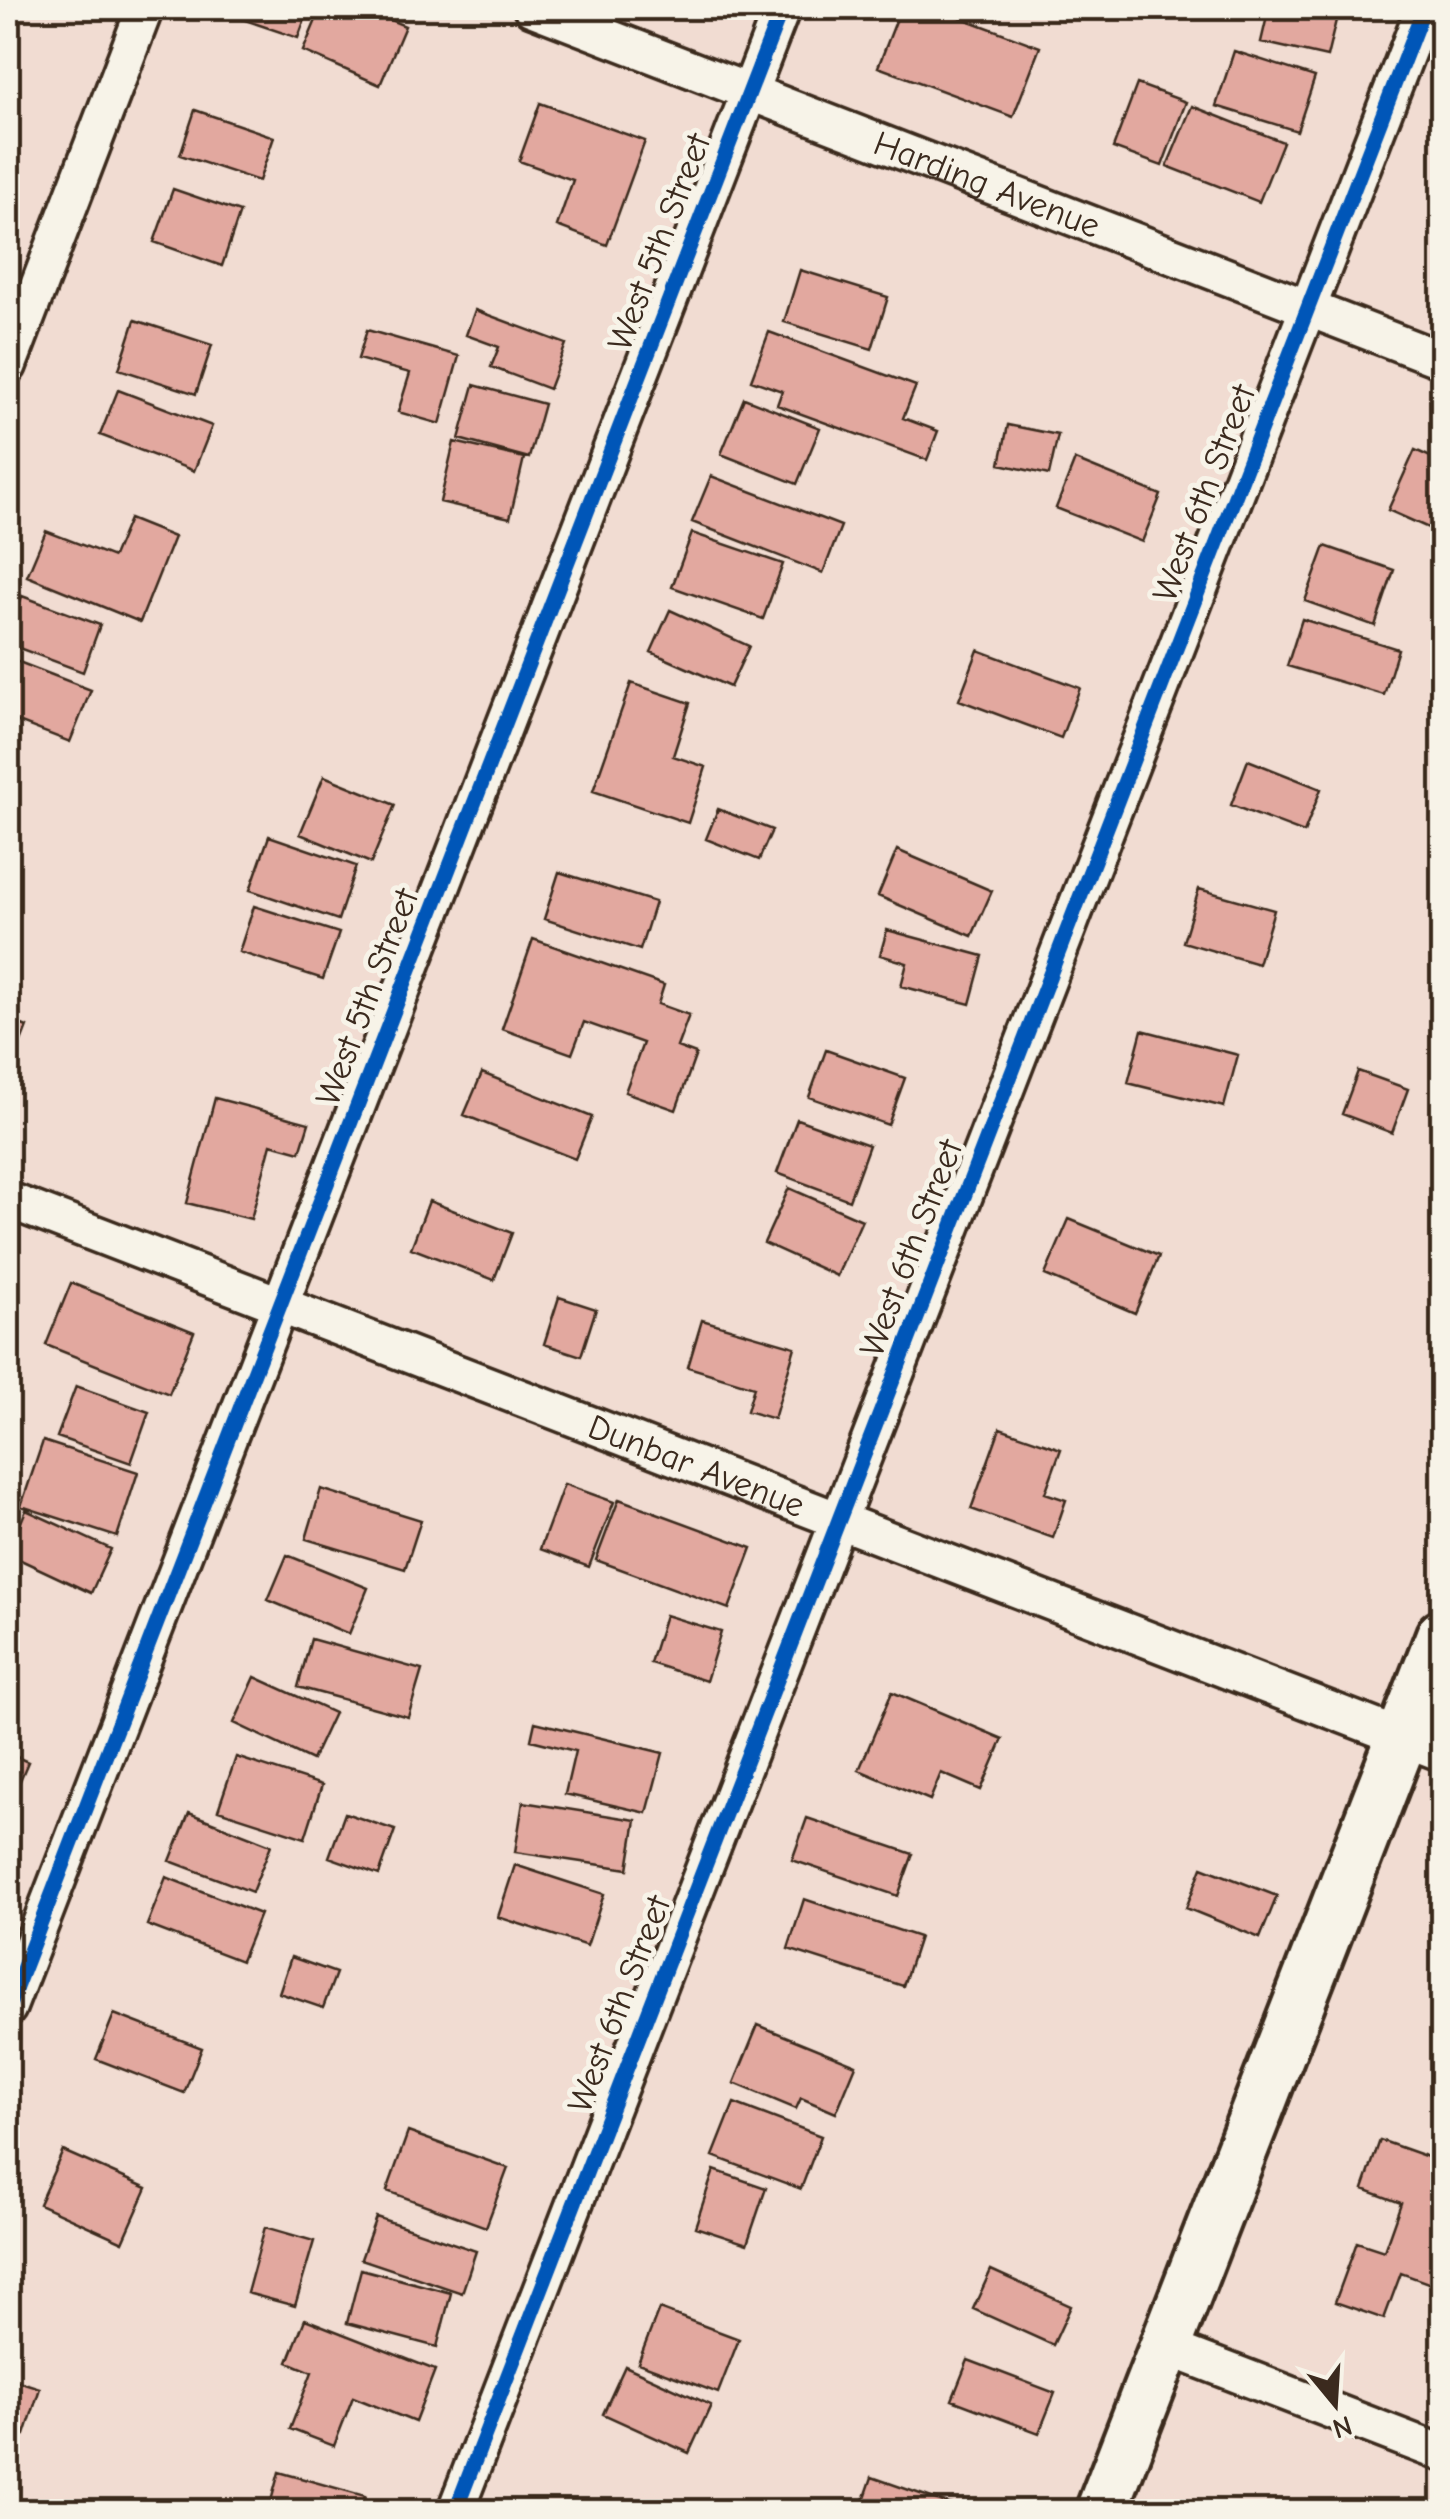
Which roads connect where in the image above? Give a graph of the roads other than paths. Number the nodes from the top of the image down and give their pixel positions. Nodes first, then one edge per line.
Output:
1 (145, 8) edge
2 (532, 8) edge
3 (782, 8) edge
4 (1424, 8) edge
5 (750, 90) junction
6 (1308, 308) junction
7 (1442, 360) edge
8 (8, 366) edge
9 (8, 1200) edge
10 (280, 1306) junction
11 (838, 1521) junction
12 (1442, 1634) edge
13 (1422, 1745) edge
14 (8, 2008) edge
15 (1164, 2346) junction
16 (1442, 2454) edge
17 (455, 2512) edge
18 (1101, 2512) edge

1 - 8 street
2 - 5 street, Harding Avenue
3 - 5 street, West 5th Street
4 - 6 street, West 6th Street
5 - 6 street, Harding Avenue
5 - 10 street, West 5th Street
6 - 7 street, Harding Avenue
6 - 11 street, West 6th Street
9 - 10 street, Dunbar Avenue
10 - 11 street, Dunbar Avenue
10 - 14 street, West 5th Street
11 - 13 street, Dunbar Avenue
11 - 17 street, West 6th Street
12 - 13 main road
13 - 15 main road
15 - 16 street
15 - 18 main road

